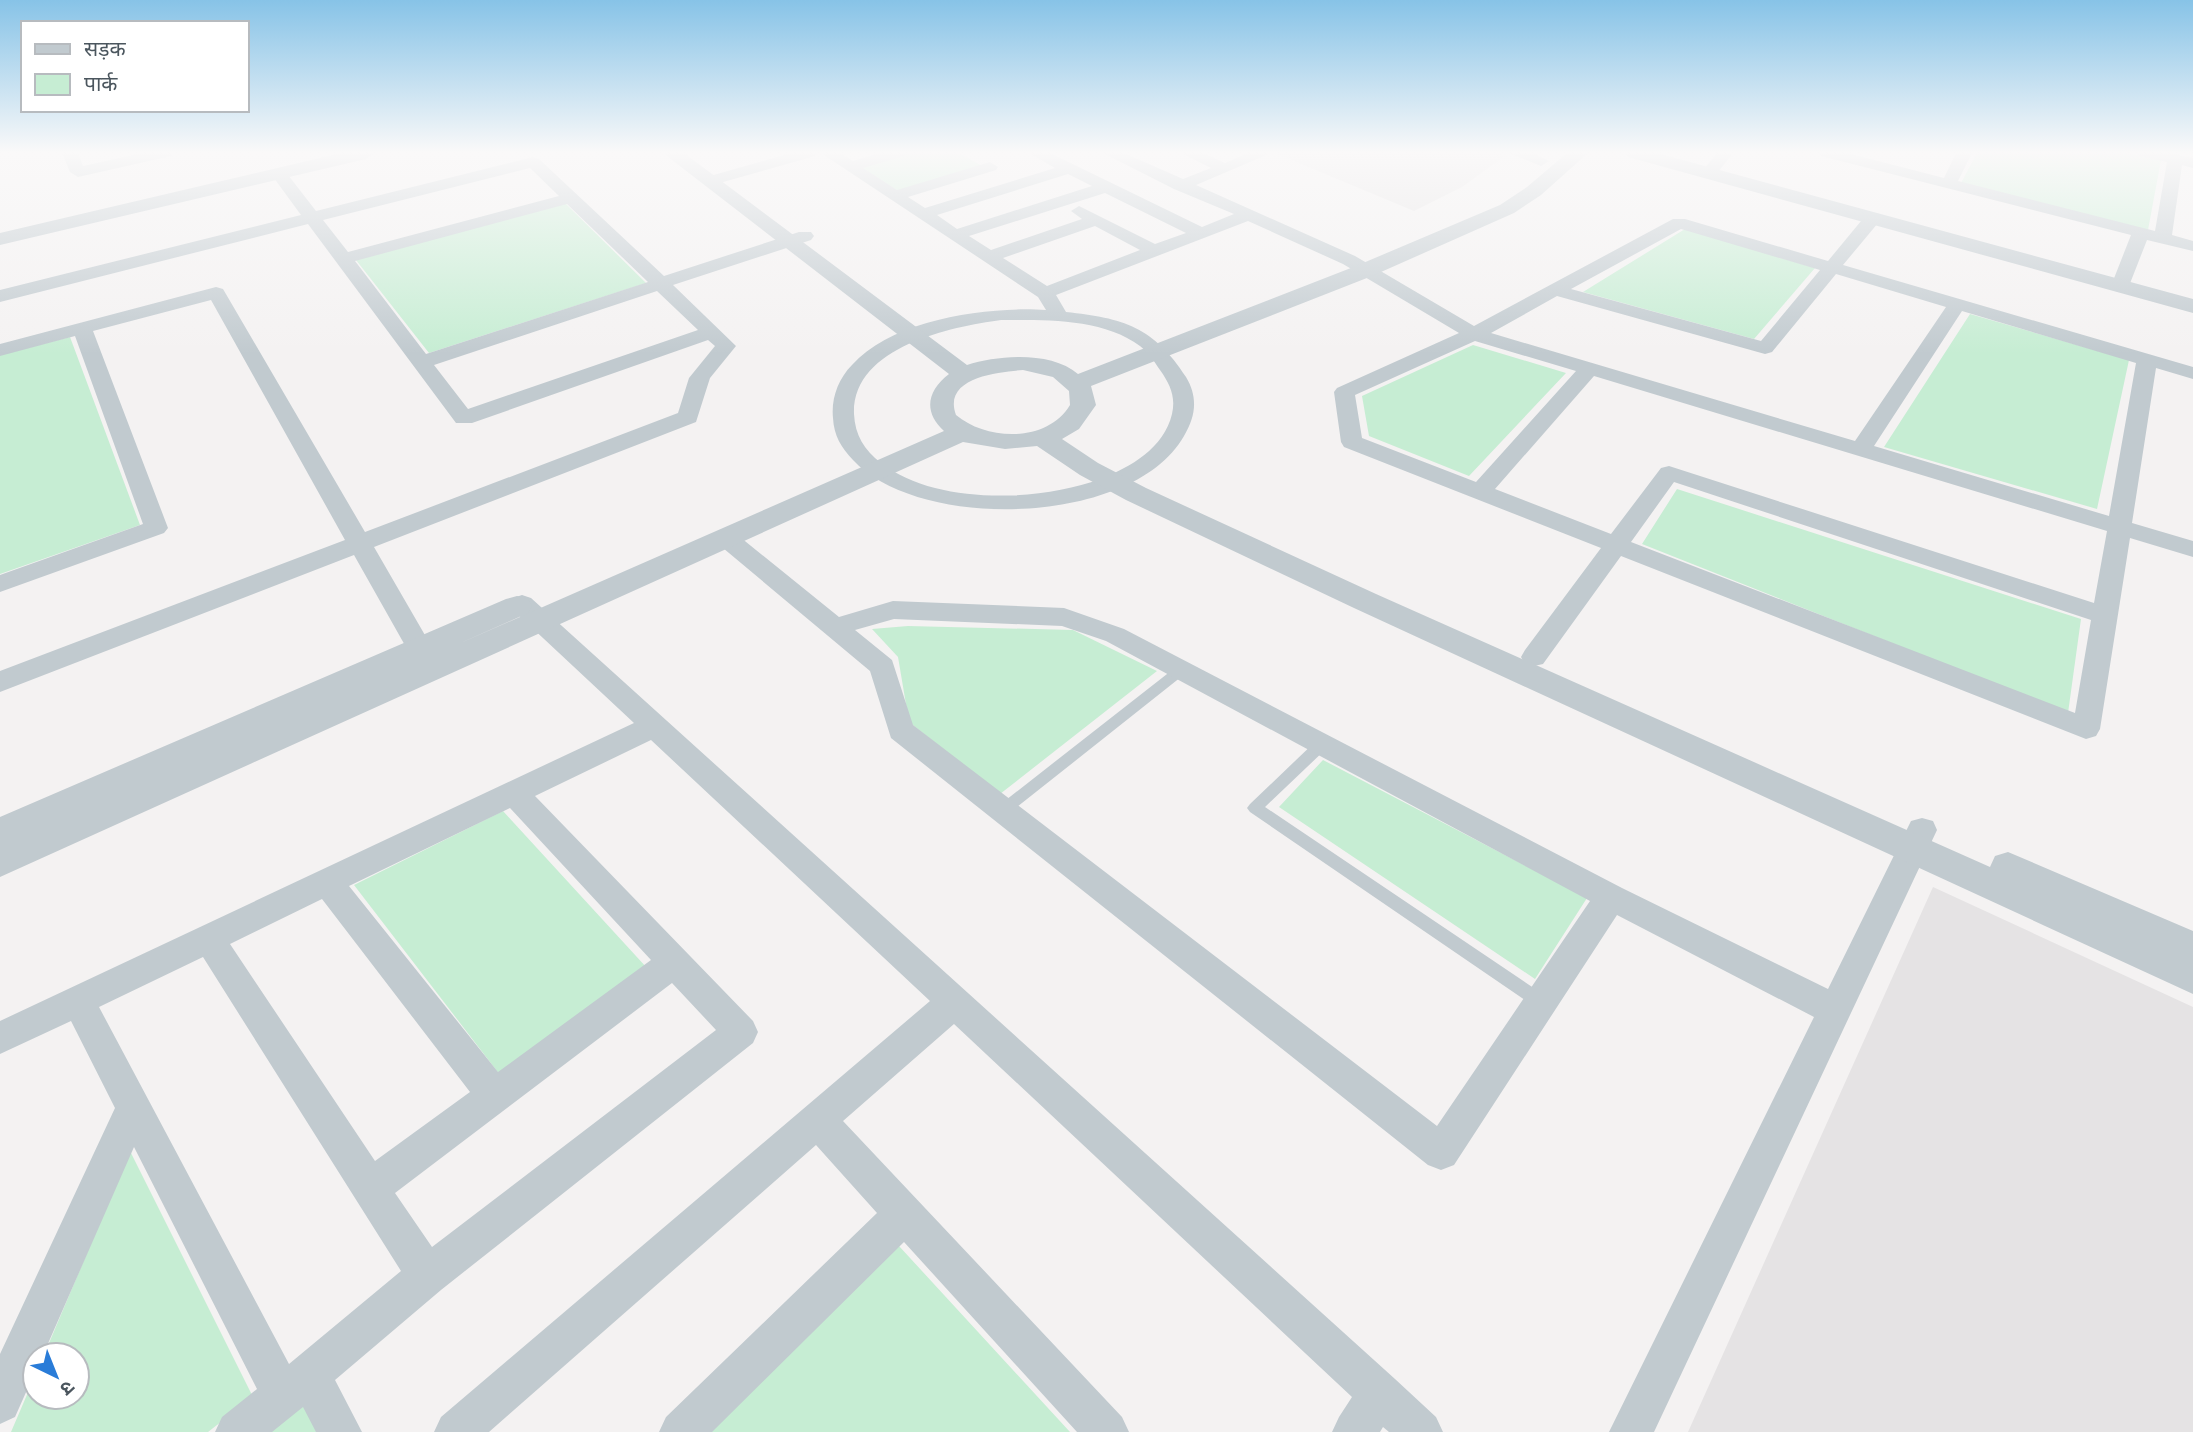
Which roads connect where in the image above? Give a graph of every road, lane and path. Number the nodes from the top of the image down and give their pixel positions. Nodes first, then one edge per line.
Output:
1 (82, 220) edge
2 (301, 220) edge
3 (314, 220) edge
4 (489, 220) edge
5 (593, 220) edge
6 (771, 220) edge
7 (932, 220) edge
8 (1002, 220) edge
9 (1096, 220) joint
10 (1174, 220) edge
11 (1235, 220) edge
12 (1253, 220) edge
13 (1448, 220) edge
14 (1478, 220) edge
15 (1871, 220) edge
16 (1875, 220) edge
17 (2092, 220) edge
18 (2166, 220) edge
19 (2141, 232) junction
20 (1201, 233) junction
21 (955, 235) junction
22 (2163, 238) junction
23 (0, 239) edge
24 (797, 239) junction
25 (2193, 246) edge
26 (1154, 251) junction
27 (989, 257) junction
28 (344, 259) junction
29 (1356, 266) junction
30 (1832, 268) junction
31 (660, 284) junction
32 (2120, 286) junction
33 (1555, 290) junction
34 (1045, 293) junction
35 (0, 296) edge
36 (1957, 304) junction
37 (2193, 306) edge
38 (1059, 316) junction
39 (82, 328) junction
40 (920, 331) junction
41 (711, 332) junction
42 (1474, 334) junction
43 (1149, 345) junction
44 (0, 350) edge
45 (2147, 359) junction
46 (422, 362) junction
47 (1590, 369) junction
48 (973, 371) junction
49 (2193, 373) edge
50 (1069, 377) junction
51 (954, 426) junction
52 (1053, 433) junction
53 (1861, 449) junction
54 (869, 463) junction
55 (1124, 478) junction
56 (1480, 492) junction
57 (2118, 527) junction
58 (726, 538) junction
59 (359, 544) junction
60 (1616, 545) junction
61 (2193, 549) edge
62 (0, 584) edge
63 (531, 613) junction
64 (2103, 615) junction
65 (833, 628) junction
66 (420, 649) junction
67 (1534, 657) junction
68 (1181, 670) junction
69 (0, 682) edge
70 (654, 726) junction
71 (1322, 744) junction
72 (514, 793) junction
73 (1002, 811) junction
74 (0, 833) edge
75 (1918, 840) junction
76 (0, 862) edge
77 (327, 881) junction
78 (1611, 897) junction
79 (209, 939) junction
80 (2193, 948) edge
81 (674, 961) junction
82 (2193, 976) edge
83 (78, 1001) junction
84 (954, 1002) junction
85 (1541, 1002) junction
86 (1835, 1010) junction
87 (0, 1038) edge
88 (494, 1095) junction
89 (134, 1107) junction
90 (817, 1121) junction
91 (370, 1188) junction
92 (904, 1214) junction
93 (427, 1276) junction
94 (296, 1385) junction
95 (1380, 1394) junction
96 (0, 1402) edge
97 (237, 1432) edge
98 (340, 1432) edge
99 (456, 1432) edge
100 (681, 1432) edge
101 (1107, 1432) edge
102 (1354, 1432) edge
103 (1421, 1432) edge
104 (1631, 1432) edge

1 - 23 street
2 - 35 street
3 - 28 street
4 - 28 street
5 - 31 street
6 - 24 street
7 - 21 street
8 - 21 street
9 - 26 street
9 - 27 street
10 - 20 street
11 - 20 street
12 - 29 street
13 - 29 street
14 - 29 street
15 - 30 street
16 - 32 street
17 - 19 street
18 - 22 street
19 - 22 street
19 - 32 street
20 - 26 street
21 - 27 street
22 - 25 street
24 - 31 street
24 - 40 street
26 - 34 street
27 - 34 street
28 - 46 street
29 - 42 street
29 - 43 street
30 - 33 street
30 - 33 street
30 - 36 street
31 - 41 street
31 - 46 street
32 - 37 street
33 - 42 street
34 - 38 street
36 - 45 street
36 - 53 street
38 - 40 street
38 - 43 street
39 - 44 street
39 - 59 street
39 - 62 street
40 - 48 street
40 - 54 street
41 - 46 street
41 - 59 street
42 - 47 street
42 - 56 street
43 - 50 street
43 - 55 street
45 - 49 street
45 - 57 street
47 - 53 street
47 - 56 street
48 - 50 street
48 - 51 street
50 - 52 street
51 - 52 street
51 - 54 street
52 - 55 street
53 - 57 street
54 - 55 street
54 - 58 street
54 - 63 street
55 - 67 street
55 - 75 street
56 - 60 street
57 - 61 street
57 - 64 street
58 - 63 street
58 - 65 street
59 - 66 street
59 - 69 street
60 - 64 street
60 - 64 street
60 - 67 street
63 - 66 street
63 - 70 street
63 - 76 street
65 - 68 street
65 - 73 street
66 - 74 street
67 - 75 street
68 - 71 street
68 - 73 lane
70 - 72 street
70 - 84 street
71 - 78 street
71 - 85 lane
72 - 77 street
72 - 81 street
73 - 85 street
75 - 80 street
75 - 82 street
75 - 86 street
77 - 79 street
77 - 88 street
78 - 85 street
78 - 86 street
79 - 83 street
79 - 91 street
81 - 88 street
81 - 93 street
83 - 87 street
83 - 89 street
84 - 90 street
84 - 95 street
86 - 104 street
88 - 91 street
89 - 94 street
89 - 96 street
90 - 92 street
90 - 99 street
91 - 93 street
92 - 100 street
92 - 101 street
93 - 94 street
94 - 97 street
94 - 98 street
95 - 102 street
95 - 103 street

